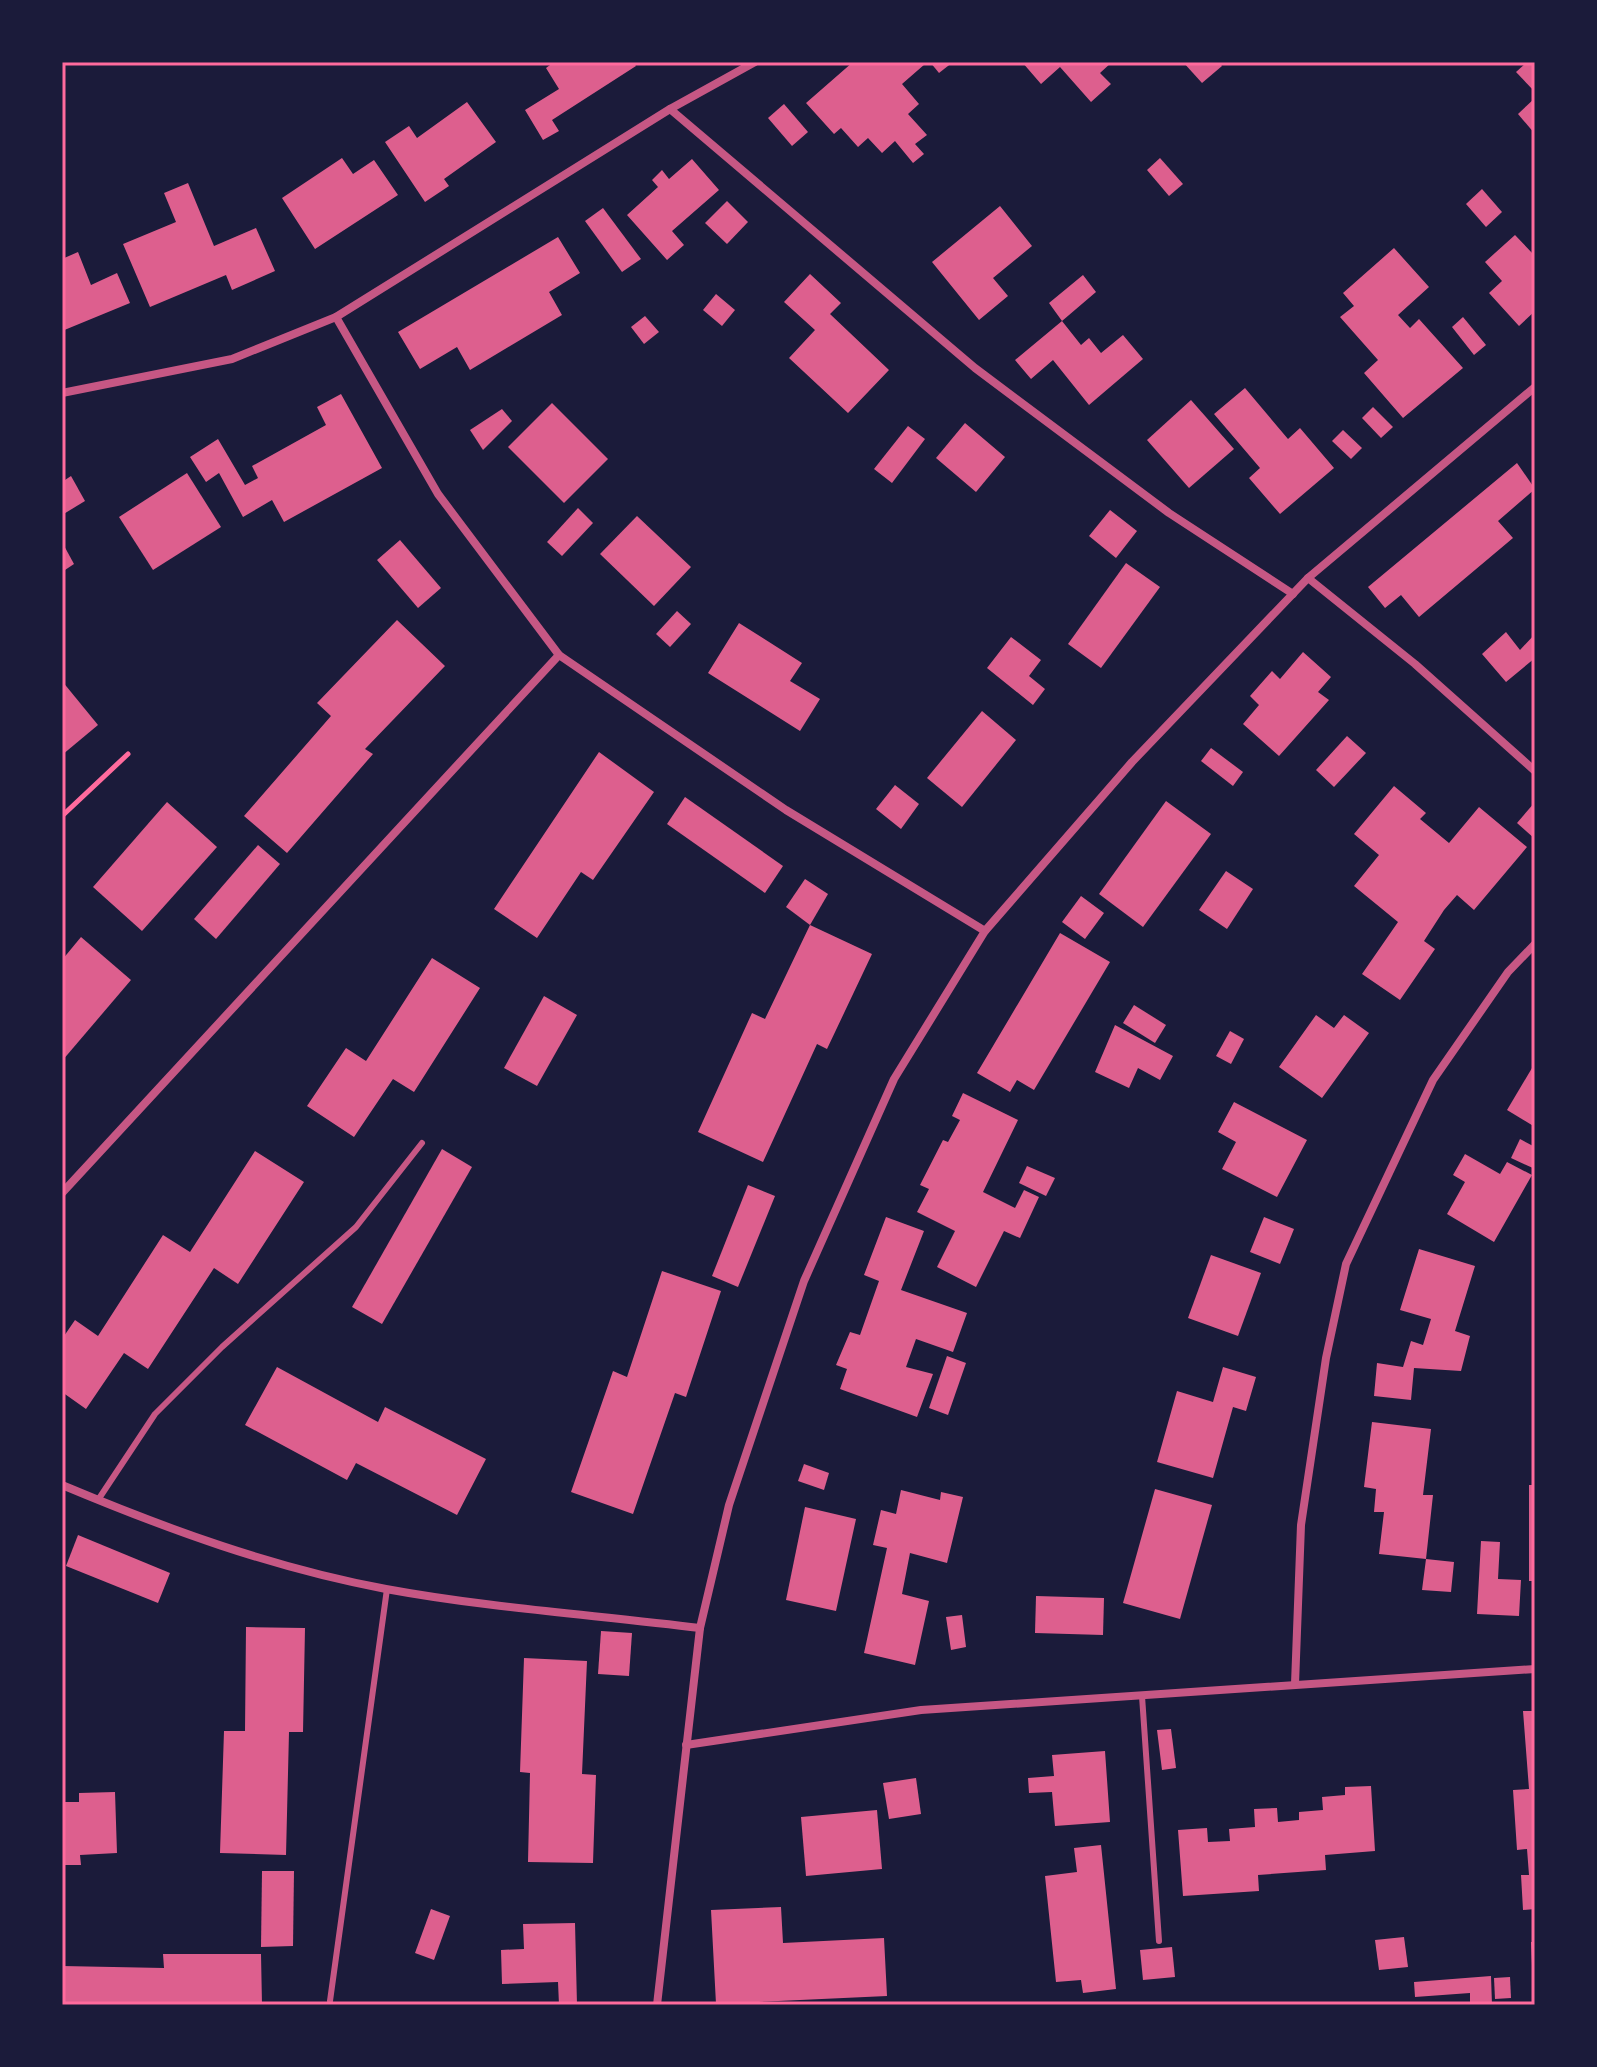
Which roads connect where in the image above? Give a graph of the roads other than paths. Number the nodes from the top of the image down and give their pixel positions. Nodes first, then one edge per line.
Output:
1 (755, 62) edge
2 (670, 109) junction
3 (336, 317) junction
4 (1535, 387) edge
5 (62, 393) edge
6 (1308, 578) junction
7 (1293, 594) junction
8 (559, 655) junction
9 (1535, 771) edge
10 (985, 931) junction
11 (1535, 944) edge
12 (422, 1143) dead end
13 (62, 1193) edge
14 (62, 1485) edge
15 (98, 1500) junction
16 (387, 1589) junction
17 (700, 1628) junction
18 (1535, 1669) edge
19 (1295, 1684) junction
20 (1142, 1696) junction
21 (686, 1745) junction
22 (1159, 1941) dead end
23 (330, 2001) dead end
24 (657, 2005) edge

1 - 2 street
2 - 3 street
2 - 7 street
3 - 5 street
3 - 8 street
4 - 6 street
6 - 7 street
6 - 9 street
7 - 10 street
8 - 10 street
8 - 13 street
10 - 17 street
11 - 19 street
12 - 15 lane
14 - 15 street
15 - 16 street
16 - 17 street
16 - 23 lane
17 - 21 street
18 - 19 street
19 - 20 street
20 - 21 street
20 - 22 lane
21 - 24 street

